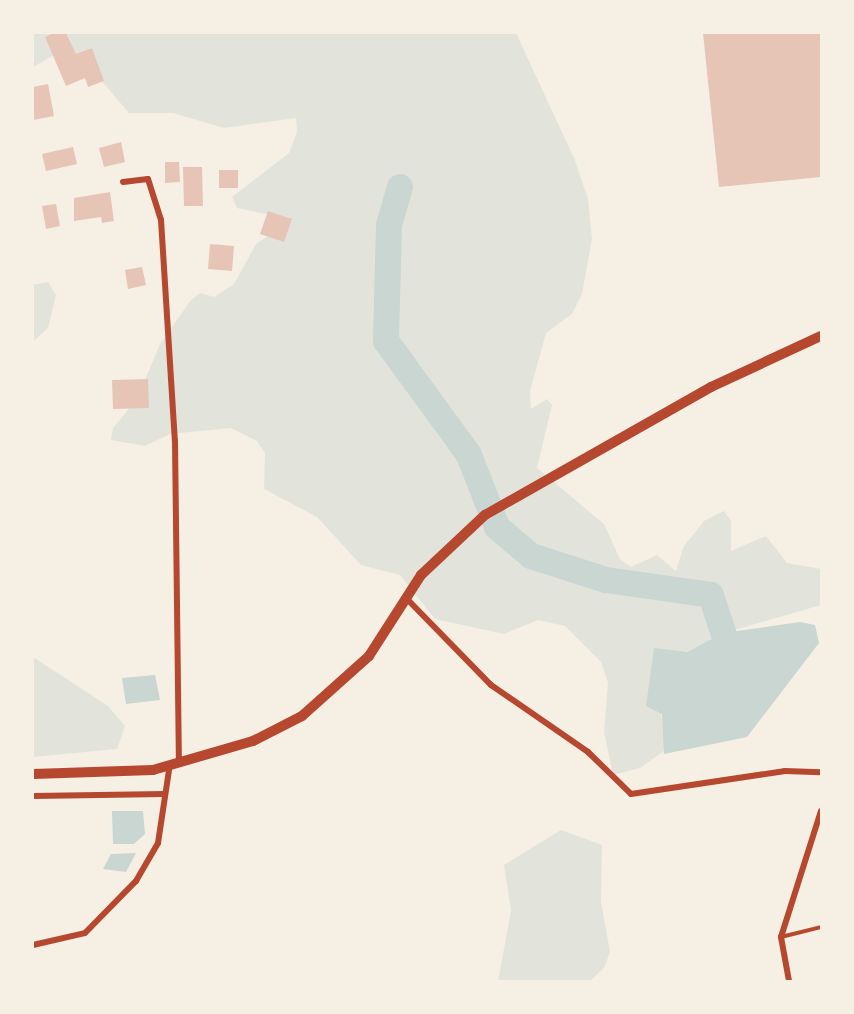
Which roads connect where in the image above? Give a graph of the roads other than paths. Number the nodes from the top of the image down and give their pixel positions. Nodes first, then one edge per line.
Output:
1 (123, 182) dead end
2 (821, 336) edge
3 (408, 600) junction
4 (174, 763) junction
5 (821, 772) edge
6 (33, 774) edge
7 (165, 794) junction
8 (33, 796) edge
9 (821, 811) edge
10 (821, 927) edge
11 (782, 937) junction
12 (33, 945) edge
13 (789, 981) edge

1 - 4 street
2 - 3 street
3 - 4 street
3 - 5 street
4 - 6 street
4 - 7 street
7 - 8 street
7 - 12 street
9 - 11 street
10 - 11 lane
11 - 13 street

